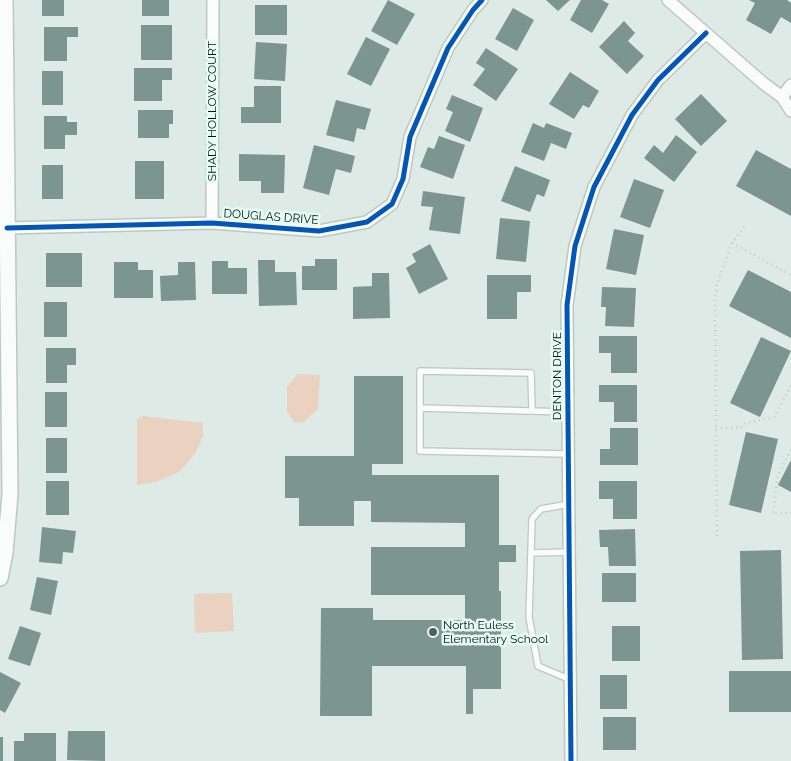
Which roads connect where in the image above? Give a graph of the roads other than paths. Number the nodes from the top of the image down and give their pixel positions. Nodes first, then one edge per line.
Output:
1 (5, 0) edge
2 (213, 0) edge
3 (482, 0) edge
4 (668, 0) edge
5 (706, 33) junction
6 (791, 84) edge
7 (787, 98) edge
8 (791, 112) edge
9 (212, 223) junction
10 (7, 228) junction
11 (420, 408) junction
12 (532, 411) junction
13 (567, 412) junction
14 (5, 419) edge
15 (568, 454) junction
16 (569, 504) junction
17 (531, 552) junction
18 (569, 552) junction
19 (0, 578) edge
20 (570, 680) junction
21 (571, 761) edge

1 - 10 street
2 - 9 street, SHADY HOLLOW COURT
3 - 9 street, DOUGLAS DRIVE
4 - 5 street
5 - 7 street
5 - 13 street, DENTON DRIVE
6 - 7 street
7 - 8 street
9 - 10 street, DOUGLAS DRIVE
10 - 14 street
11 - 12 lane
11 - 12 lane
11 - 15 lane
12 - 13 lane
13 - 15 street, DENTON DRIVE
14 - 19 street
15 - 16 street, DENTON DRIVE
16 - 17 lane
16 - 18 street, DENTON DRIVE
17 - 18 lane
17 - 20 lane
18 - 20 street, DENTON DRIVE
20 - 21 street, DENTON DRIVE

